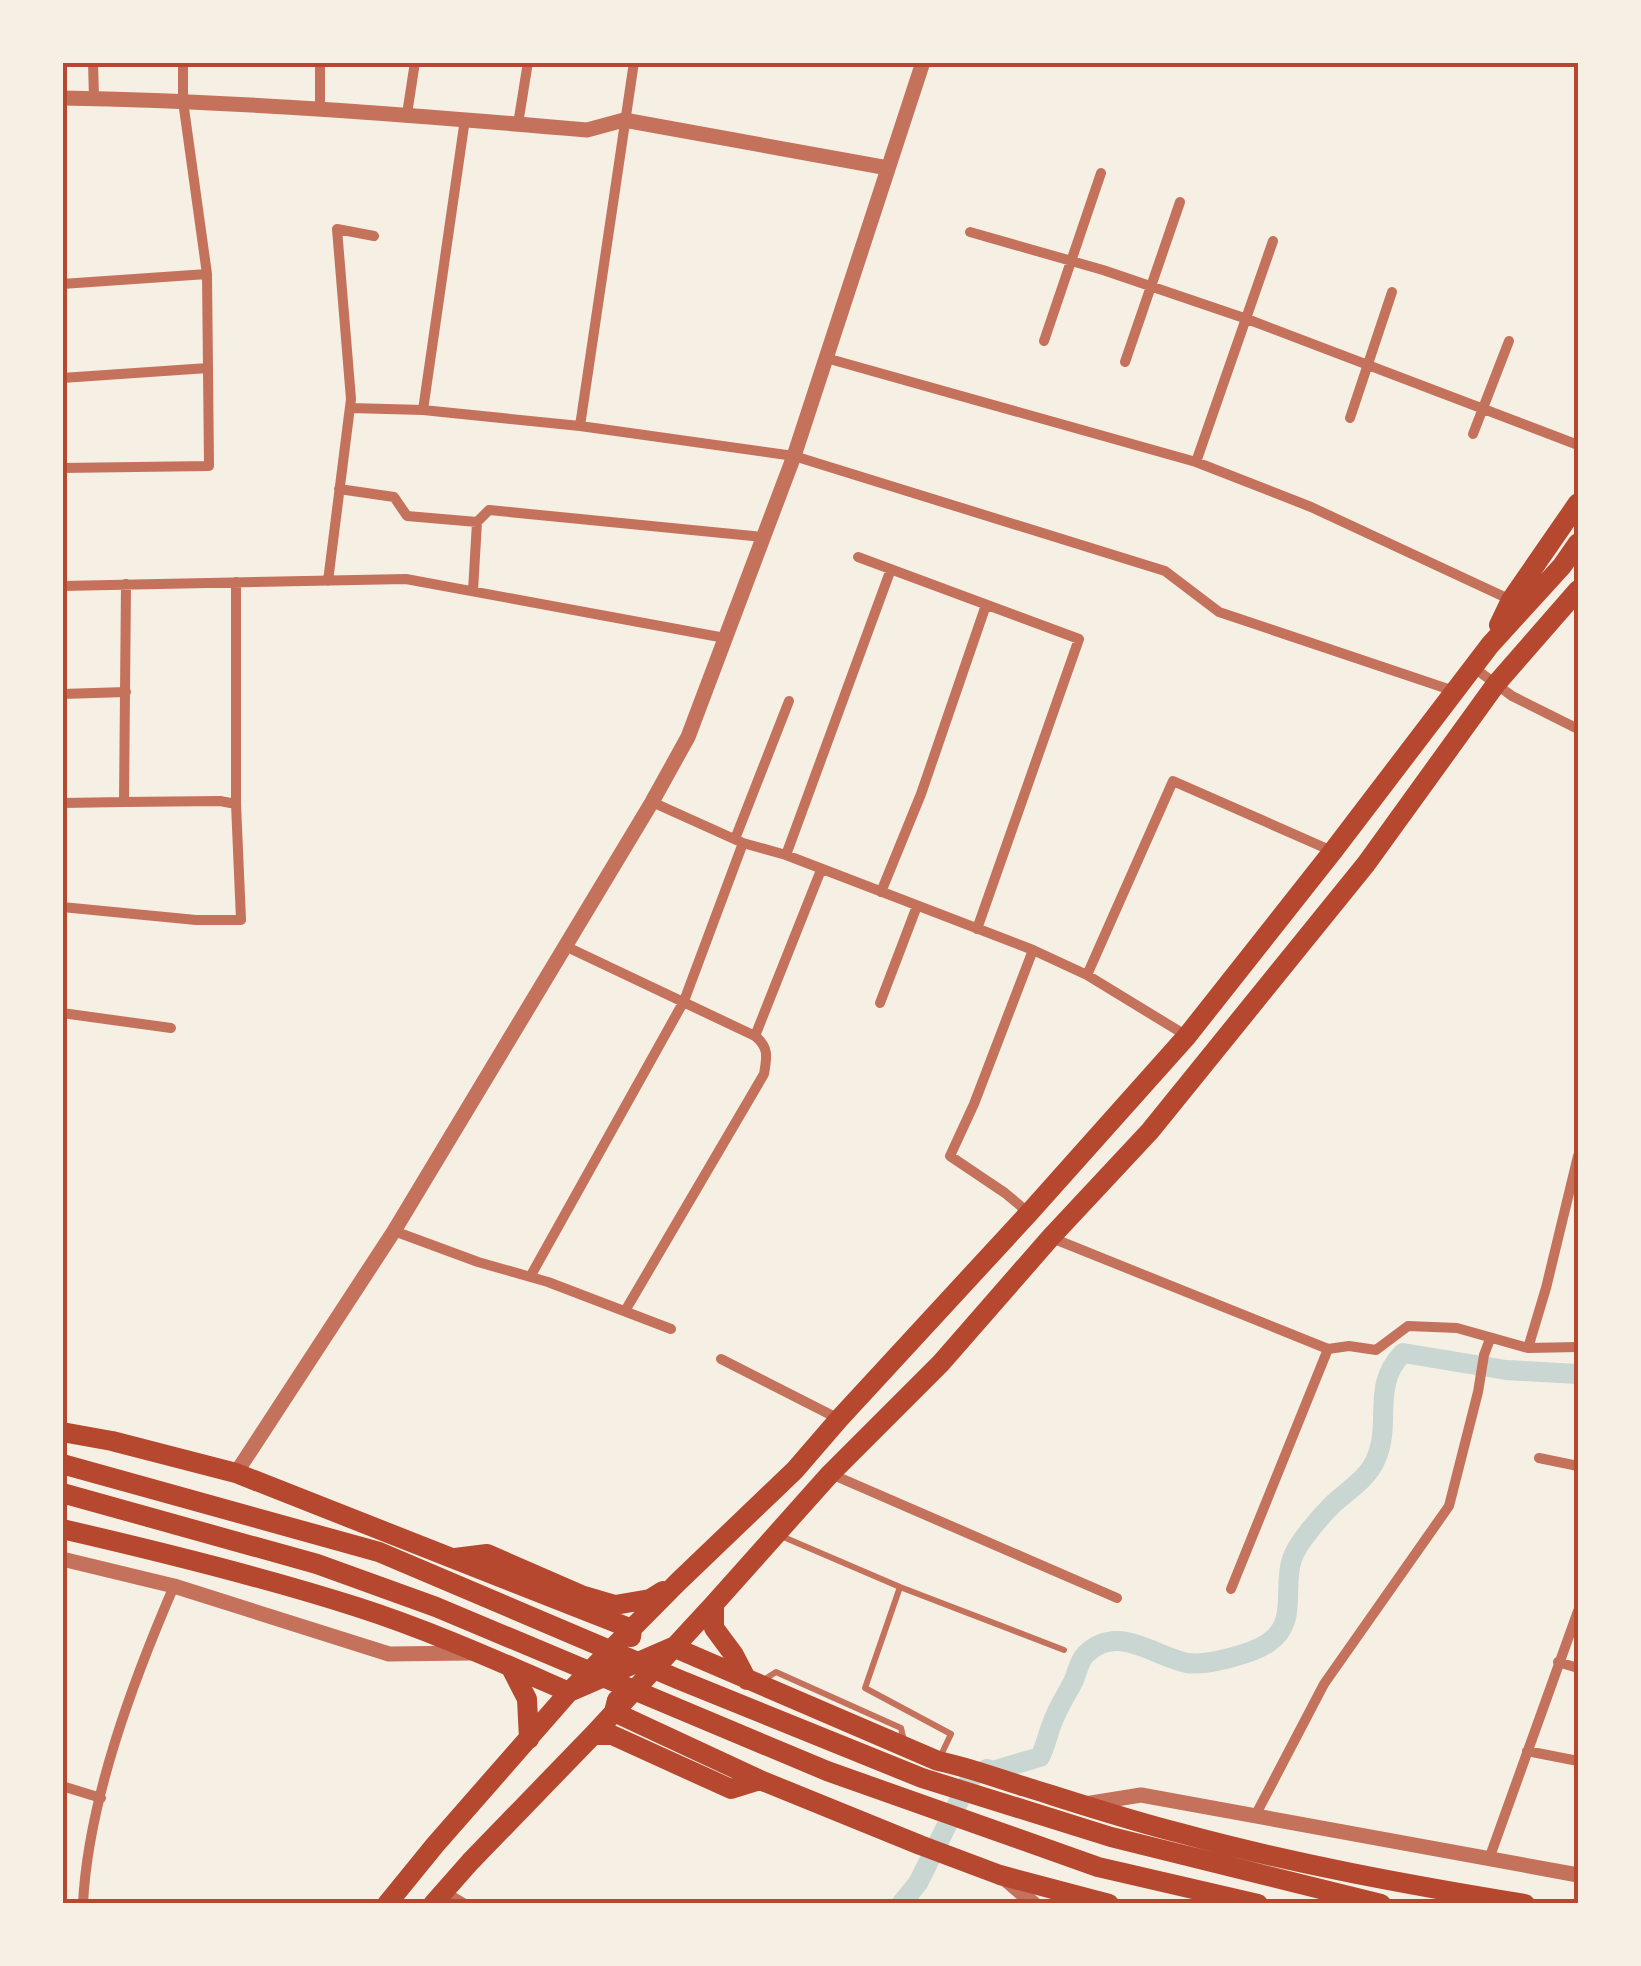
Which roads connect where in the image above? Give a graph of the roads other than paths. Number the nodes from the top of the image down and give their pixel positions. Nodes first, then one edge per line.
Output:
1 (93, 62) edge
2 (183, 62) edge
3 (320, 62) edge
4 (414, 62) edge
5 (528, 62) edge
6 (634, 62) edge
7 (923, 62) edge
8 (62, 98) edge
9 (94, 98) junction
10 (183, 101) junction
11 (320, 108) junction
12 (407, 114) junction
13 (465, 119) junction
14 (624, 120) junction
15 (518, 124) junction
16 (888, 168) junction
17 (1101, 173) dead end
18 (1180, 202) dead end
19 (970, 232) dead end
20 (374, 236) dead end
21 (1273, 241) dead end
22 (1071, 261) junction
23 (207, 274) junction
24 (62, 284) edge
25 (1150, 286) junction
26 (1392, 292) dead end
27 (1247, 320) junction
28 (1044, 341) dead end
29 (1509, 341) dead end
30 (826, 358) junction
31 (1125, 362) dead end
32 (1366, 365) junction
33 (208, 368) junction
34 (62, 378) edge
35 (350, 408) junction
36 (1483, 409) junction
37 (423, 410) junction
38 (1350, 418) dead end
39 (580, 426) junction
40 (1473, 434) dead end
41 (1578, 445) edge
42 (794, 456) junction
43 (1196, 462) junction
44 (62, 468) edge
45 (339, 489) junction
46 (1578, 503) edge
47 (476, 522) junction
48 (763, 537) junction
49 (1578, 543) edge
50 (858, 557) dead end
51 (1562, 566) junction
52 (891, 569) junction
53 (328, 580) junction
54 (236, 582) junction
55 (126, 584) junction
56 (62, 586) edge
57 (1578, 590) edge
58 (473, 591) junction
59 (1510, 600) junction
60 (986, 605) junction
61 (726, 638) junction
62 (1490, 645) junction
63 (1473, 667) junction
64 (1502, 677) junction
65 (1454, 691) junction
66 (126, 692) junction
67 (62, 694) edge
68 (789, 700) dead end
69 (1578, 729) edge
70 (124, 802) junction
71 (652, 802) junction
72 (62, 803) edge
73 (236, 804) junction
74 (739, 841) junction
75 (1333, 851) junction
76 (786, 855) junction
77 (822, 870) junction
78 (882, 892) junction
79 (62, 906) edge
80 (916, 906) junction
81 (977, 929) junction
82 (566, 946) junction
83 (1033, 950) junction
84 (1087, 975) junction
85 (684, 1001) junction
86 (880, 1003) dead end
87 (62, 1013) edge
88 (170, 1028) dead end
89 (755, 1036) junction
90 (1188, 1036) junction
91 (1578, 1156) edge
92 (1029, 1213) junction
93 (394, 1231) junction
94 (1052, 1237) junction
95 (530, 1277) junction
96 (624, 1311) junction
97 (671, 1329) dead end
98 (1490, 1339) junction
99 (1578, 1347) edge
100 (1528, 1348) junction
101 (1328, 1349) junction
102 (720, 1359) dead end
103 (839, 1418) junction
104 (62, 1432) edge
105 (1539, 1458) dead end
106 (62, 1464) edge
107 (1578, 1466) edge
108 (236, 1473) junction
109 (830, 1474) junction
110 (62, 1493) edge
111 (62, 1529) edge
112 (775, 1534) junction
113 (450, 1558) junction
114 (62, 1559) edge
115 (678, 1582) junction
116 (174, 1586) junction
117 (900, 1587) junction
118 (1231, 1589) dead end
119 (1117, 1598) dead end
120 (714, 1604) junction
121 (1578, 1611) edge
122 (632, 1629) junction
123 (673, 1647) junction
124 (1064, 1650) dead end
125 (478, 1653) junction
126 (1558, 1662) junction
127 (510, 1666) junction
128 (624, 1668) junction
129 (1578, 1668) edge
130 (752, 1682) junction
131 (569, 1692) junction
132 (614, 1712) junction
133 (593, 1735) junction
134 (529, 1739) junction
135 (1526, 1751) junction
136 (938, 1761) junction
137 (1578, 1761) edge
138 (760, 1780) junction
139 (62, 1786) edge
140 (101, 1798) junction
141 (1083, 1804) junction
142 (1254, 1818) junction
143 (1489, 1859) junction
144 (1000, 1874) junction
145 (1578, 1876) edge
146 (439, 1897) edge
147 (83, 1904) edge
148 (387, 1904) edge
149 (465, 1904) edge
150 (1034, 1904) edge
151 (1109, 1904) edge
152 (1258, 1904) edge
153 (1381, 1904) edge
154 (1525, 1904) edge

1 - 9 street
2 - 10 street
3 - 11 street
4 - 12 street
5 - 15 street
6 - 14 street
7 - 16 street
8 - 9 street
9 - 10 street
10 - 11 street
10 - 23 street
11 - 12 street
12 - 13 street
13 - 15 street
13 - 37 street
14 - 15 street
14 - 16 street
14 - 39 street
16 - 30 street
17 - 22 street
18 - 25 street
19 - 22 street
20 - 35 street
21 - 27 street
22 - 25 street
22 - 28 street
23 - 24 street
23 - 33 street
25 - 27 street
25 - 31 street
26 - 32 street
27 - 32 street
27 - 43 street
29 - 36 street
30 - 42 street
30 - 43 street
32 - 36 street
32 - 38 street
33 - 34 street
33 - 44 street
35 - 37 street
35 - 45 street
36 - 40 street
36 - 41 street
37 - 39 street
39 - 42 street
42 - 48 street
42 - 65 street
43 - 59 street
45 - 47 street
45 - 53 street
46 - 59 main road
47 - 48 street
47 - 58 street
48 - 61 street
49 - 51 main road
50 - 52 street
51 - 62 main road
51 - 64 main road
52 - 60 street
52 - 76 street
53 - 54 street
53 - 58 street
54 - 55 street
54 - 73 street
55 - 56 street
55 - 66 street
57 - 64 main road
58 - 61 street
59 - 62 main road
60 - 78 street
60 - 81 street
61 - 71 street
62 - 63 main road
63 - 64 street
63 - 65 main road
64 - 69 street
64 - 94 main road
65 - 75 main road
66 - 67 street
66 - 70 street
68 - 74 street
70 - 72 street
70 - 73 street
71 - 74 street
71 - 82 street
73 - 79 street
74 - 76 street
74 - 85 street
75 - 84 street
75 - 90 main road
76 - 77 street
77 - 78 street
77 - 89 street
78 - 80 street
80 - 81 street
80 - 86 street
81 - 83 street
82 - 85 street
82 - 93 street
83 - 84 street
83 - 92 street
84 - 90 street
85 - 89 street
85 - 95 street
87 - 88 street
89 - 96 street
90 - 92 main road
91 - 100 street
92 - 103 main road
93 - 95 street
93 - 108 street
94 - 101 street
94 - 109 main road
95 - 96 street
96 - 97 street
98 - 100 street
98 - 101 street
98 - 142 street
99 - 100 street
101 - 118 street
102 - 103 street
103 - 115 main road
104 - 108 main road
105 - 107 street
106 - 153 main road
108 - 113 main road
109 - 112 main road
109 - 119 street
110 - 152 main road
111 - 125 main road
112 - 117 lane
112 - 120 main road
113 - 115 main road
113 - 122 main road
114 - 116 street
115 - 122 main road
116 - 125 street
116 - 140 street
117 - 124 lane
117 - 136 lane
120 - 123 main road
120 - 130 main road
121 - 126 street
122 - 128 main road
122 - 131 main road
123 - 128 main road
123 - 130 main road
123 - 132 main road
125 - 127 main road
126 - 129 street
126 - 135 street
127 - 131 main road
127 - 134 main road
128 - 131 main road
128 - 132 main road
130 - 136 main road
131 - 134 main road
132 - 133 main road
132 - 138 main road
133 - 138 main road
133 - 146 main road
134 - 148 main road
135 - 137 street
135 - 143 street
136 - 141 main road
138 - 144 main road
139 - 140 street
140 - 147 street
141 - 142 street
141 - 154 main road
142 - 143 street
143 - 145 street
144 - 150 street
144 - 151 main road
146 - 149 street

